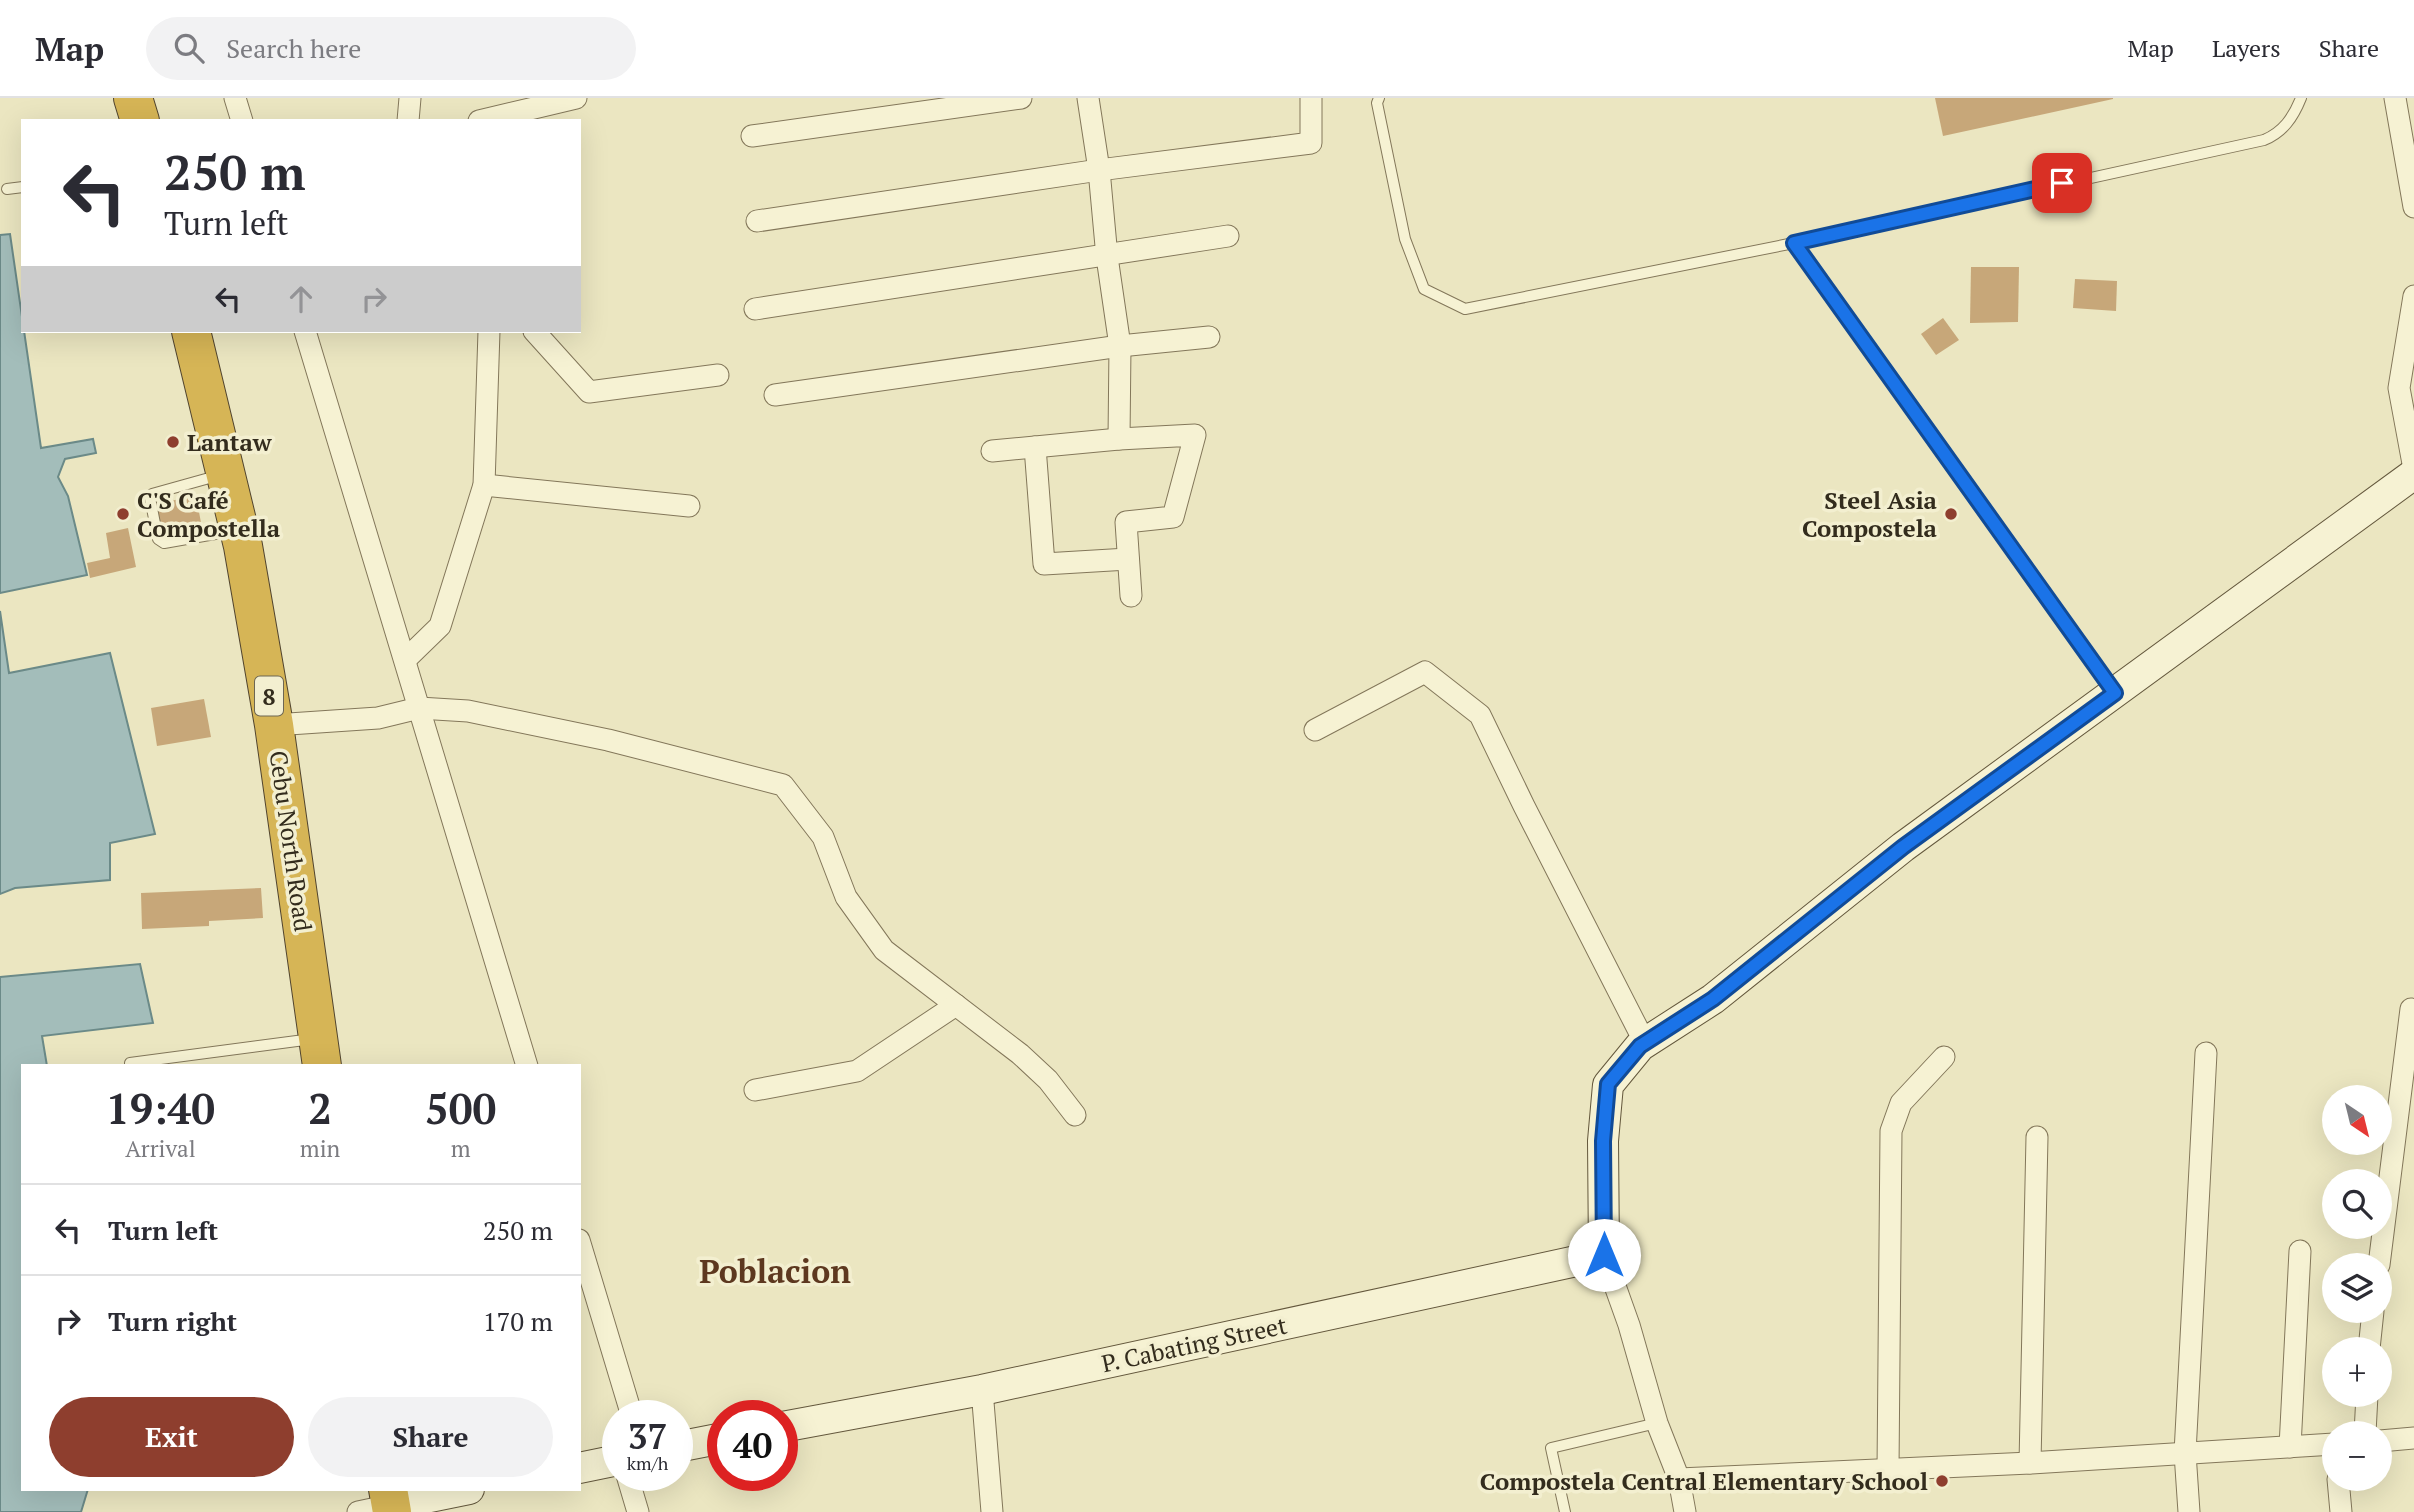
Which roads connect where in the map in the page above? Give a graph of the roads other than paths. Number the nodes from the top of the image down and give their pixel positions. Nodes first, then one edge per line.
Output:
1 (133, 98) edge
2 (235, 98) edge
3 (410, 98) edge
4 (576, 98) edge
5 (1015, 98) edge
6 (1088, 98) edge
7 (1311, 98) edge
8 (1378, 98) edge
9 (2301, 98) edge
10 (2395, 98) edge
11 (139, 119) edge
12 (241, 119) edge
13 (408, 119) edge
14 (487, 119) edge
15 (752, 135) dead end
16 (1099, 170) junction
17 (21, 187) edge
18 (7, 189) dead end
19 (2414, 207) edge
20 (757, 221) dead end
21 (1228, 236) dead end
22 (1794, 243) junction
23 (1107, 257) junction
24 (2414, 296) edge
25 (755, 309) dead end
26 (191, 333) edge
27 (306, 333) edge
28 (489, 333) edge
29 (536, 333) edge
30 (1209, 337) dead end
31 (1120, 346) junction
32 (719, 375) dead end
33 (775, 395) dead end
34 (1119, 439) junction
35 (1035, 447) junction
36 (992, 451) dead end
37 (2414, 469) edge
38 (226, 473) junction
39 (2414, 474) edge
40 (484, 485) junction
41 (689, 506) dead end
42 (239, 530) junction
43 (1128, 559) junction
44 (1131, 596) dead end
45 (405, 660) junction
46 (2115, 693) junction
47 (419, 708) junction
48 (274, 725) junction
49 (1315, 730) dead end
50 (956, 1005) junction
51 (2410, 1009) dead end
52 (1645, 1043) junction
53 (320, 1052) edge
54 (2206, 1053) dead end
55 (1944, 1057) dead end
56 (130, 1063) dead end
57 (526, 1064) edge
58 (755, 1090) dead end
59 (1075, 1115) dead end
60 (2037, 1137) dead end
61 (581, 1247) edge
62 (2300, 1251) dead end
63 (2380, 1253) edge
64 (1604, 1255) junction
65 (982, 1390) junction
66 (627, 1400) edge
67 (1657, 1423) junction
68 (798, 1424) edge
69 (2414, 1438) edge
70 (2392, 1440) edge
71 (2322, 1445) edge
72 (2290, 1447) junction
73 (2185, 1453) junction
74 (602, 1463) edge
75 (2030, 1463) junction
76 (581, 1468) edge
77 (1888, 1469) junction
78 (1679, 1479) junction
79 (457, 1491) edge
80 (632, 1491) edge
81 (2339, 1491) edge
82 (382, 1504) edge
83 (638, 1512) edge
84 (992, 1512) edge
85 (1565, 1512) edge
86 (1685, 1512) edge
87 (2189, 1512) edge
88 (2341, 1512) edge

1 - 11 highway
2 - 12 street
3 - 13 street
4 - 14 street
5 - 15 street
6 - 16 street
7 - 16 street
8 - 22 lane
9 - 22 lane
10 - 19 street
16 - 20 street
16 - 23 street
17 - 18 lane
21 - 23 street
22 - 46 lane
23 - 25 street
23 - 31 street
24 - 37 street
26 - 38 highway, Cebu North Road / 8
27 - 45 street
28 - 40 street
29 - 32 street
30 - 31 street
31 - 33 street
31 - 34 street
34 - 35 street
34 - 43 street
35 - 36 street
35 - 43 street
38 - 42 highway, Cebu North Road / 8
38 - 42 lane
39 - 46 street
40 - 41 street
40 - 45 street
42 - 48 highway, Cebu North Road / 8
43 - 44 street
45 - 47 street
46 - 52 street
47 - 48 street
47 - 50 street
47 - 57 street
48 - 53 highway, Cebu North Road / 8
49 - 52 street
50 - 58 street
50 - 59 street
51 - 63 street
52 - 64 street
53 - 56 lane
54 - 73 street
55 - 77 street
60 - 75 street
61 - 66 street
62 - 72 street
64 - 65 street, P. Cabating Street
64 - 67 street
65 - 68 street, P. Cabating Street
65 - 84 street
67 - 78 street
67 - 85 lane
69 - 70 street
71 - 72 street
72 - 73 street
73 - 75 street
73 - 87 street
74 - 76 street
75 - 77 street
77 - 78 street
78 - 86 street
79 - 82 street
80 - 83 street
81 - 88 street

